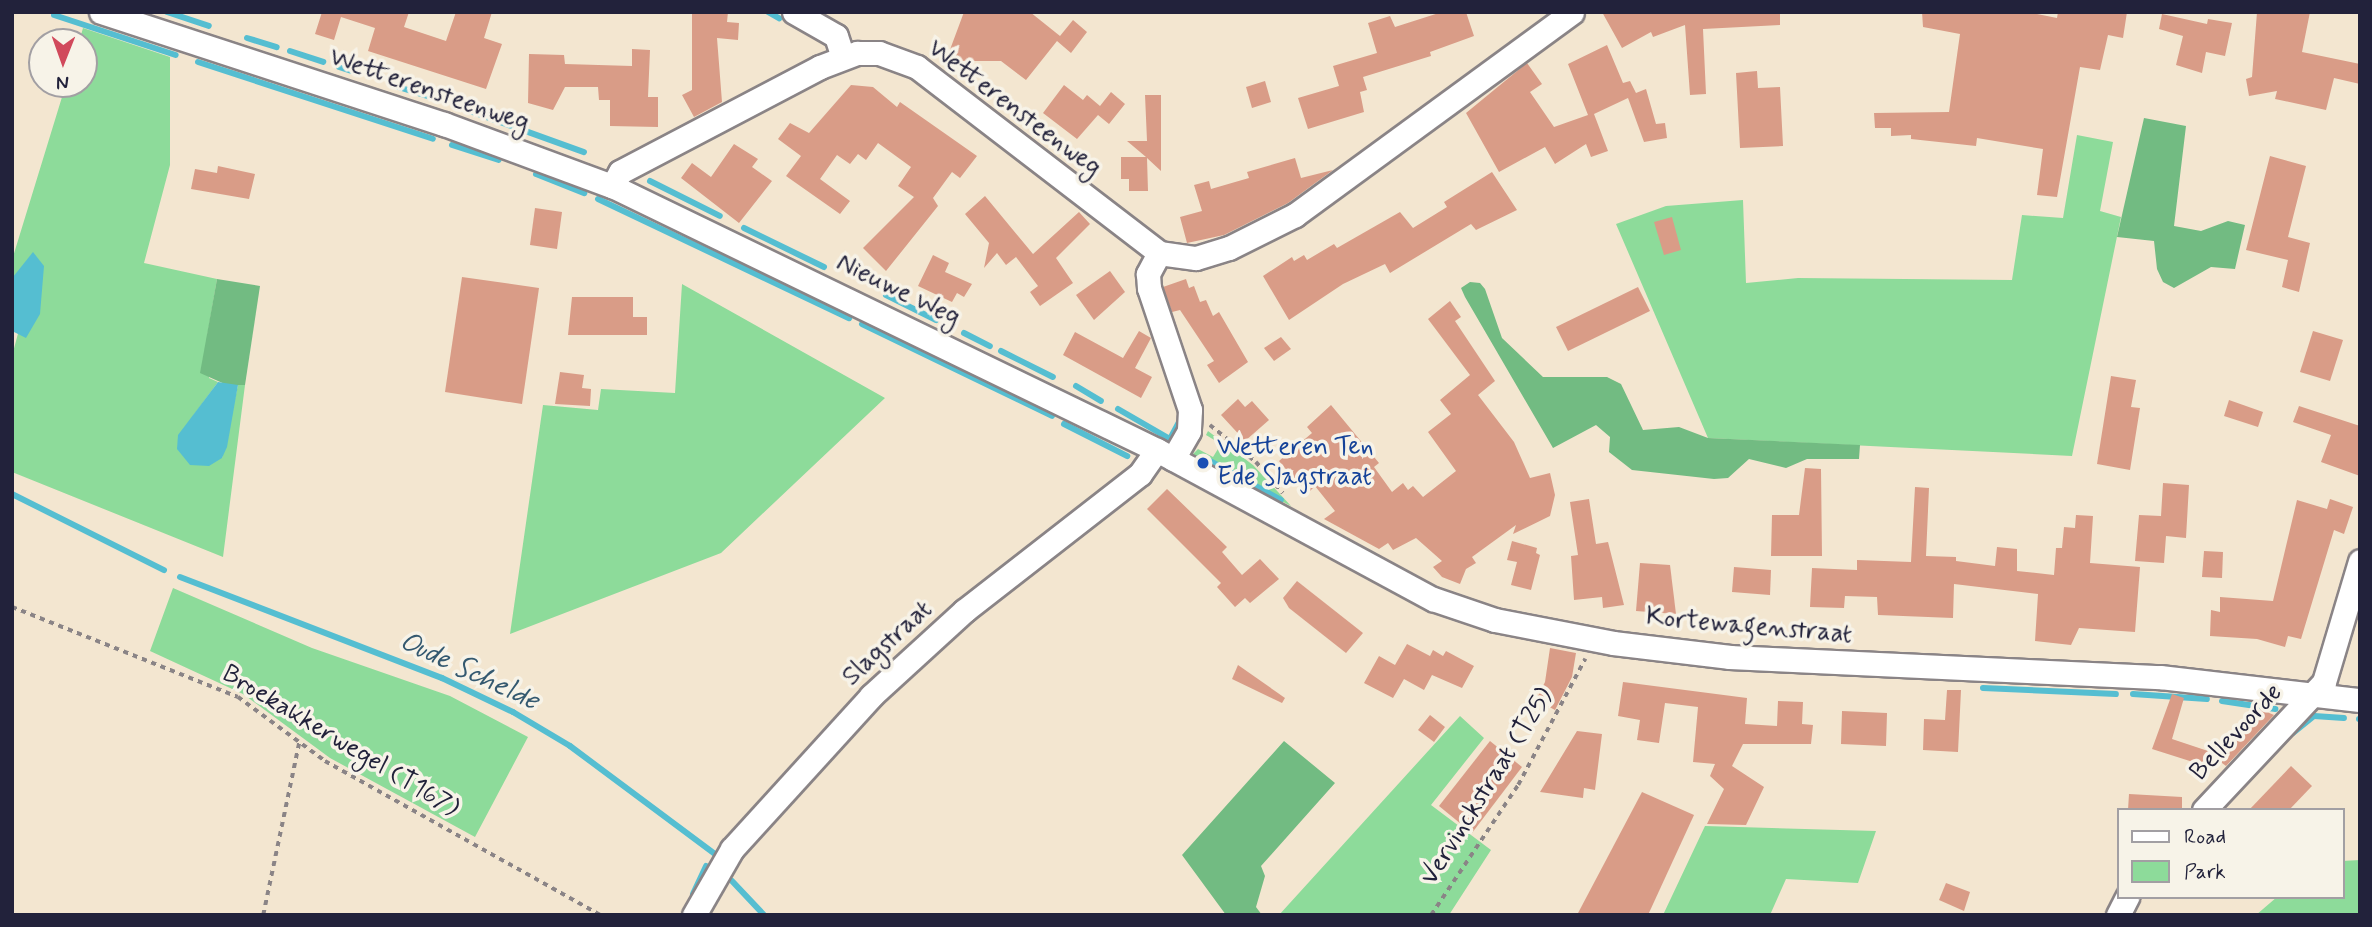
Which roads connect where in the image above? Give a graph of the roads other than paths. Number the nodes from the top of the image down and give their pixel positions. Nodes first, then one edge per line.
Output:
1 (101, 12) edge
2 (794, 12) edge
3 (1572, 12) edge
4 (844, 57) junction
5 (612, 186) junction
6 (1159, 253) junction
7 (1165, 455) junction
8 (2360, 561) edge
9 (2311, 694) junction
10 (2360, 701) edge
11 (2206, 808) edge
12 (2126, 899) edge
13 (694, 915) edge
14 (2118, 915) edge

1 - 5 street, Wetterensteenweg
2 - 4 street
3 - 6 street
4 - 5 street, Wetterensteenweg
4 - 6 street, Wetterensteenweg
5 - 7 street, Nieuwe Weg
6 - 7 street
7 - 9 street, Kortewagenstraat
7 - 13 street, Slagstraat
8 - 9 street, Bellevoorde
9 - 10 street, Kortewagenstraat
9 - 11 street, Bellevoorde
12 - 14 street

